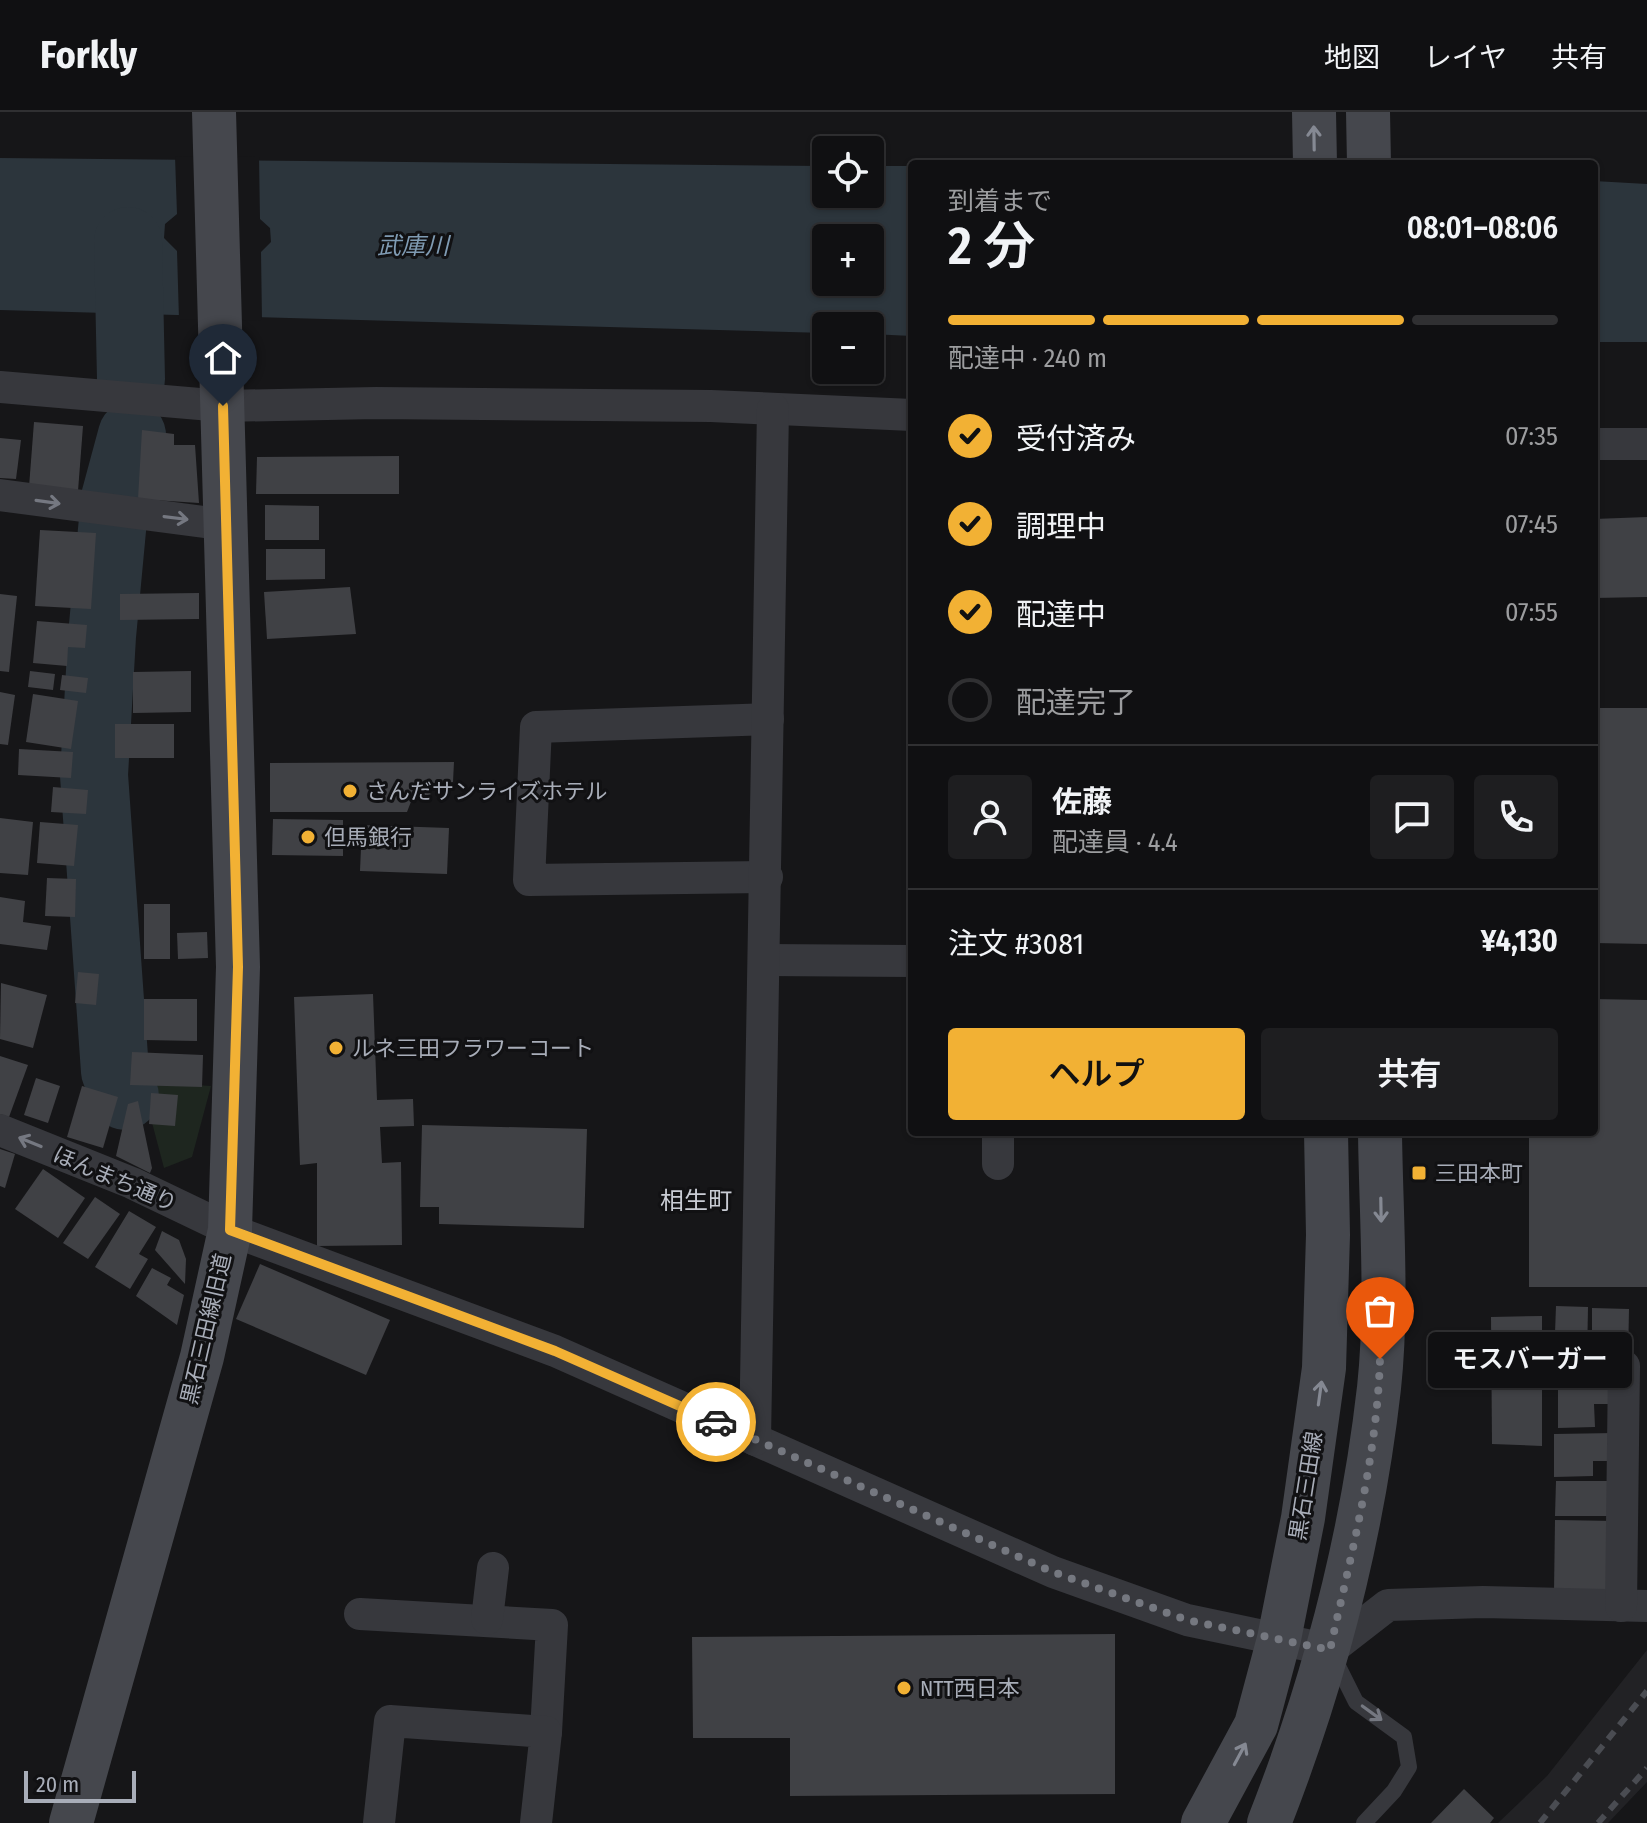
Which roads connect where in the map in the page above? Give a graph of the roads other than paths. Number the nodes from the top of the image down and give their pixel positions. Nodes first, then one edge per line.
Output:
1 (214, 112) edge
2 (1314, 112) edge
3 (1368, 112) edge
4 (1315, 160) edge
5 (1369, 160) edge
6 (0, 387) edge
7 (223, 397) junction
8 (773, 409) junction
9 (908, 415) edge
10 (1598, 444) edge
11 (1647, 444) edge
12 (0, 495) edge
13 (227, 525) junction
14 (768, 719) junction
15 (767, 877) junction
16 (765, 960) junction
17 (908, 961) edge
18 (0, 1130) edge
19 (998, 1136) edge
20 (1326, 1136) edge
21 (1380, 1136) edge
22 (998, 1164) dead end
23 (230, 1230) junction
24 (1572, 1367) dead end
25 (755, 1440) junction
26 (493, 1568) dead end
27 (1634, 1606) edge
28 (360, 1614) dead end
29 (487, 1619) junction
30 (1279, 1639) junction
31 (1330, 1650) junction
32 (546, 1732) junction
33 (71, 1823) edge
34 (379, 1823) edge
35 (536, 1823) edge
36 (1203, 1823) edge
37 (1269, 1823) edge
38 (1364, 1823) edge

1 - 7 street, 黒石三田線旧道
4 -> 2 street
3 - 5 street
6 - 7 street
7 - 8 street
7 - 13 street, 黒石三田線旧道
8 - 9 street
8 - 14 street
10 - 11 street
12 -> 13 street
13 - 23 street, 黒石三田線旧道
14 - 15 street
14 - 15 street
15 - 16 street
16 - 17 street
16 - 25 street
23 -> 18 street, ほんまち通り
19 - 22 street
30 -> 20 street, 黒石三田線
21 -> 31 street
23 - 25 street, ほんまち通り
23 - 33 street, 黒石三田線旧道
24 - 27 street
25 - 30 street, ほんまち通り
26 - 29 street
27 - 31 street
28 - 29 street
29 - 32 street
30 - 31 street, ほんまち通り
36 -> 30 street, 黒石三田線
31 - 37 street
31 -> 38 lane
32 - 34 street
32 - 35 street

